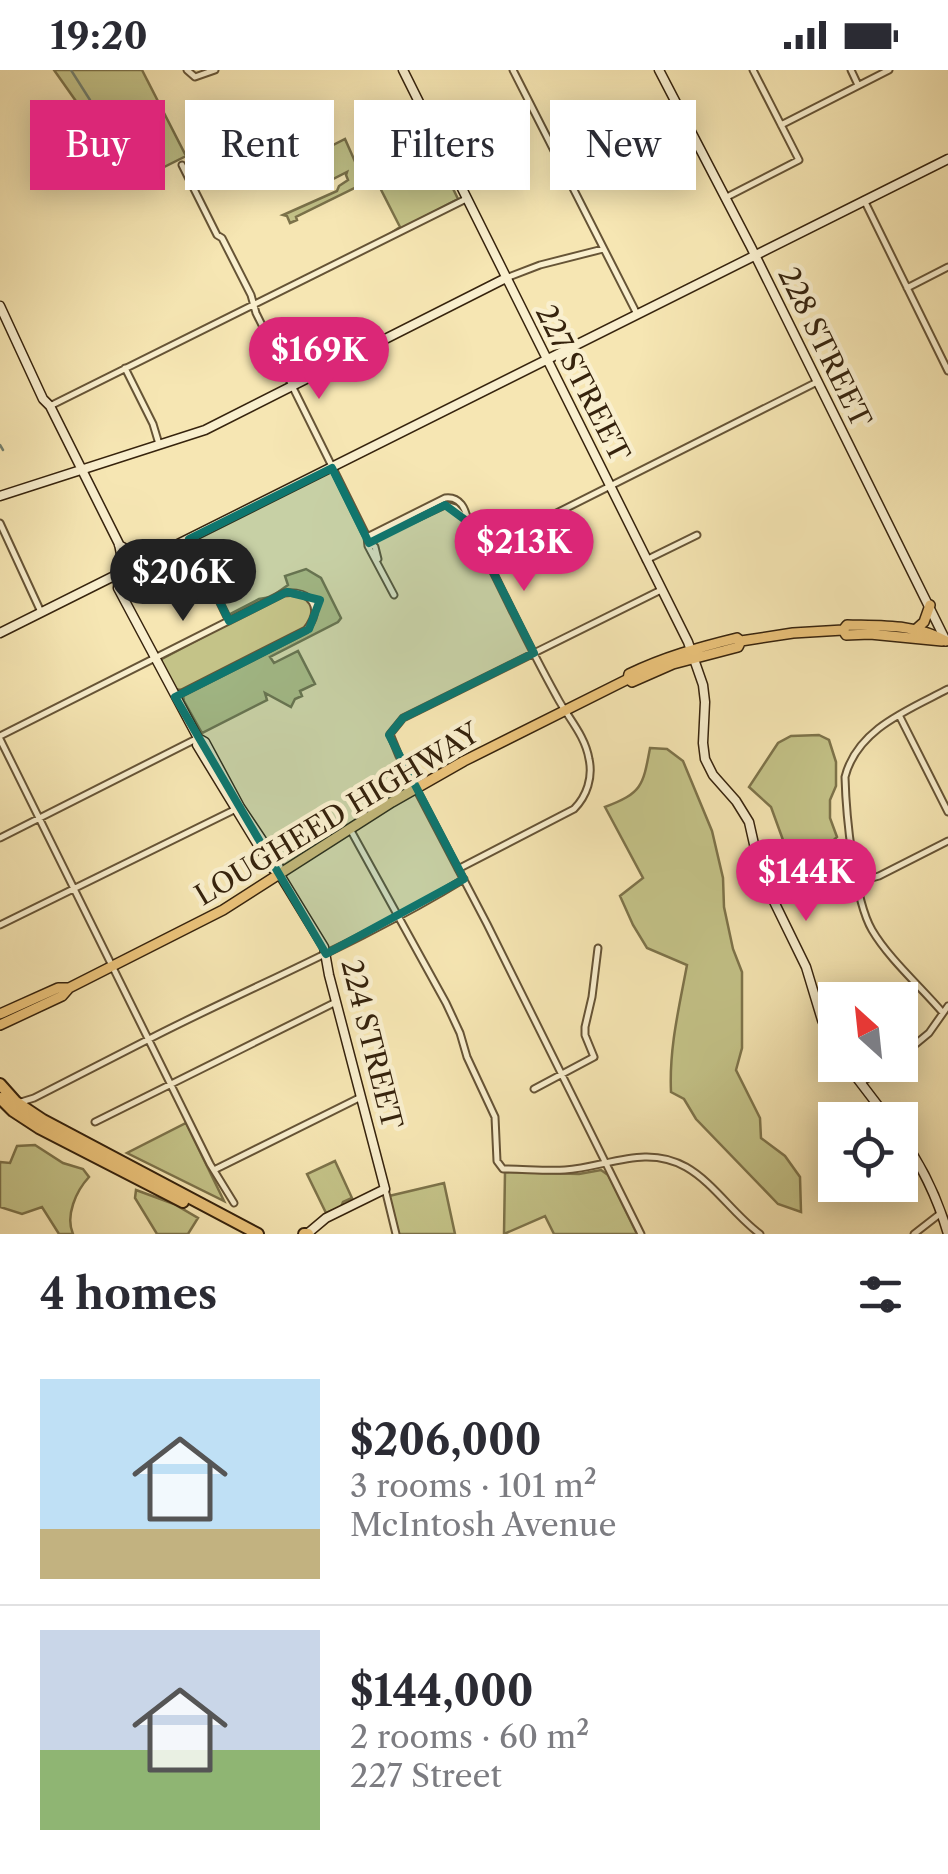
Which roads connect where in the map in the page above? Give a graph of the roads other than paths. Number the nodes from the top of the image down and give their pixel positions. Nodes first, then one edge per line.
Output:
1 (187, 70) edge
2 (215, 70) edge
3 (403, 70) edge
4 (513, 70) edge
5 (659, 70) edge
6 (753, 70) edge
7 (850, 70) edge
8 (889, 70) edge
9 (858, 85) junction
10 (782, 125) junction
11 (948, 158) edge
12 (182, 165) dead end
13 (725, 198) junction
14 (466, 199) junction
15 (864, 200) junction
16 (604, 249) junction
17 (755, 256) junction
18 (948, 267) edge
19 (506, 278) junction
20 (907, 288) junction
21 (253, 305) junction
22 (0, 306) edge
23 (638, 314) junction
24 (547, 360) junction
25 (125, 368) junction
26 (948, 371) edge
27 (817, 382) junction
28 (292, 386) junction
29 (50, 406) junction
30 (159, 444) junction
31 (332, 468) junction
32 (80, 469) junction
33 (610, 487) junction
34 (0, 496) edge
35 (468, 522) junction
36 (0, 523) edge
37 (697, 535) dead end
38 (189, 539) junction
39 (368, 539) junction
40 (118, 544) junction
41 (483, 550) junction
42 (146, 560) junction
43 (646, 560) junction
44 (119, 573) junction
45 (661, 590) junction
46 (394, 596) dead end
47 (930, 606) junction
48 (40, 612) junction
49 (229, 621) junction
50 (842, 630) junction
51 (915, 630) junction
52 (0, 633) edge
53 (947, 643) edge
54 (534, 653) junction
55 (692, 654) junction
56 (154, 659) junction
57 (948, 688) edge
58 (175, 697) junction
59 (565, 710) junction
60 (899, 715) junction
61 (0, 738) edge
62 (198, 738) junction
63 (416, 788) junction
64 (237, 808) junction
65 (948, 812) edge
66 (40, 818) junction
67 (350, 829) junction
68 (0, 838) edge
69 (948, 842) edge
70 (458, 869) junction
71 (280, 875) junction
72 (464, 878) junction
73 (857, 882) junction
74 (75, 889) junction
75 (398, 917) junction
76 (0, 925) edge
77 (598, 948) dead end
78 (326, 954) junction
79 (113, 966) junction
80 (68, 988) junction
81 (336, 1002) junction
82 (948, 1006) edge
83 (818, 1007) edge
84 (944, 1013) junction
85 (0, 1014) edge
86 (0, 1025) edge
87 (149, 1040) junction
88 (918, 1043) edge
89 (561, 1075) junction
90 (171, 1082) junction
91 (861, 1083) edge
92 (0, 1084) edge
93 (534, 1089) dead end
94 (361, 1097) junction
95 (0, 1098) edge
96 (34, 1098) junction
97 (16, 1102) junction
98 (875, 1102) edge
99 (43, 1120) junction
100 (94, 1122) dead end
101 (605, 1163) junction
102 (918, 1163) edge
103 (215, 1170) junction
104 (384, 1189) junction
105 (234, 1203) dead end
106 (945, 1210) edge
107 (230, 1220) junction
108 (258, 1234) edge
109 (307, 1234) edge
110 (396, 1234) edge
111 (641, 1234) edge
112 (760, 1234) edge
113 (914, 1234) edge
114 (948, 1234) edge

1 - 2 street
3 - 14 main road, 227 STREET
4 - 16 street
5 - 13 main road, 228 STREET
6 - 10 street
7 - 9 street
8 - 9 street
9 - 10 street
10 - 13 street
11 - 15 main road
12 - 21 street
13 - 17 main road, 228 STREET
14 - 19 main road, 227 STREET
14 - 21 street
15 - 17 main road
15 - 20 street
16 - 19 street
16 - 23 street
17 - 23 main road
17 - 27 main road, 228 STREET
18 - 20 street
19 - 24 main road, 227 STREET
19 - 28 main road
20 - 26 street
21 - 25 street
21 - 28 street
22 - 29 main road, 224 STREET
23 - 24 main road
24 - 31 main road
24 - 33 main road, 227 STREET
25 - 29 street
25 - 30 street
27 - 33 street
27 - 47 main road, 228 STREET
28 - 30 main road
28 - 31 street
29 - 32 main road, 224 STREET
30 - 32 main road
31 - 38 main road
31 - 39 street
32 - 34 main road
32 - 40 main road, 224 STREET
33 - 41 street
33 - 43 main road, 227 STREET
35 - 39 street
35 - 39 street
35 - 41 street
36 - 48 street
37 - 43 street
38 - 42 main road
38 - 49 street
39 - 46 street
40 - 42 main road
40 - 44 main road, 224 STREET
41 - 54 street
42 - 44 main road
43 - 45 main road, 227 STREET
44 - 48 main road
44 - 56 main road, 224 STREET
45 - 54 street
45 - 55 main road, 227 STREET
47 - 51 main road
47 - 53 main road, 228 STREET
48 - 52 main road
49 - 56 street
49 - 58 street
50 - 51 main road, LOUGHEED HIGHWAY
50 - 53 main road, LOUGHEED HIGHWAY
50 - 55 main road, LOUGHEED HIGHWAY
51 - 53 main road, LOUGHEED HIGHWAY
54 - 59 street
54 - 63 street
55 - 59 main road, LOUGHEED HIGHWAY
55 - 83 main road, 227 STREET
56 - 58 main road, 224 STREET
56 - 61 street
57 - 60 street
58 - 62 main road, 224 STREET
59 - 63 main road, LOUGHEED HIGHWAY
59 - 70 street
60 - 65 street
60 - 73 street
61 - 66 street
62 - 64 main road, 224 STREET
62 - 66 street
63 - 67 main road, LOUGHEED HIGHWAY
63 - 70 street
64 - 71 main road, 224 STREET
64 - 74 street
66 - 68 street
66 - 74 street
67 - 71 main road, LOUGHEED HIGHWAY
67 - 75 street
69 - 73 street
70 - 72 street
71 - 78 main road, 224 STREET
71 - 79 main road, LOUGHEED HIGHWAY
72 - 75 street
72 - 89 street
73 - 84 street
74 - 76 street
74 - 79 street
75 - 78 street
75 - 101 street
77 - 89 street
78 - 81 main road, 224 STREET
78 - 87 street
79 - 80 main road, LOUGHEED HIGHWAY
79 - 87 street
80 - 85 main road, LOUGHEED HIGHWAY
80 - 86 main road, LOUGHEED HIGHWAY
81 - 90 street
81 - 94 main road, 224 STREET
82 - 84 street
84 - 88 street
87 - 90 street
87 - 96 street
89 - 93 street
89 - 101 street
90 - 100 street
90 - 103 street
91 - 98 main road
92 - 97 highway
94 - 103 street
94 - 104 main road, 224 STREET
95 - 107 highway
96 - 97 street
96 - 99 street
97 - 99 highway
99 - 107 highway
101 - 111 street
101 - 112 street
102 - 106 main road
103 - 105 street
104 - 109 main road
104 - 110 street, 224 STREET
106 - 113 street
106 - 114 main road
107 - 108 highway

